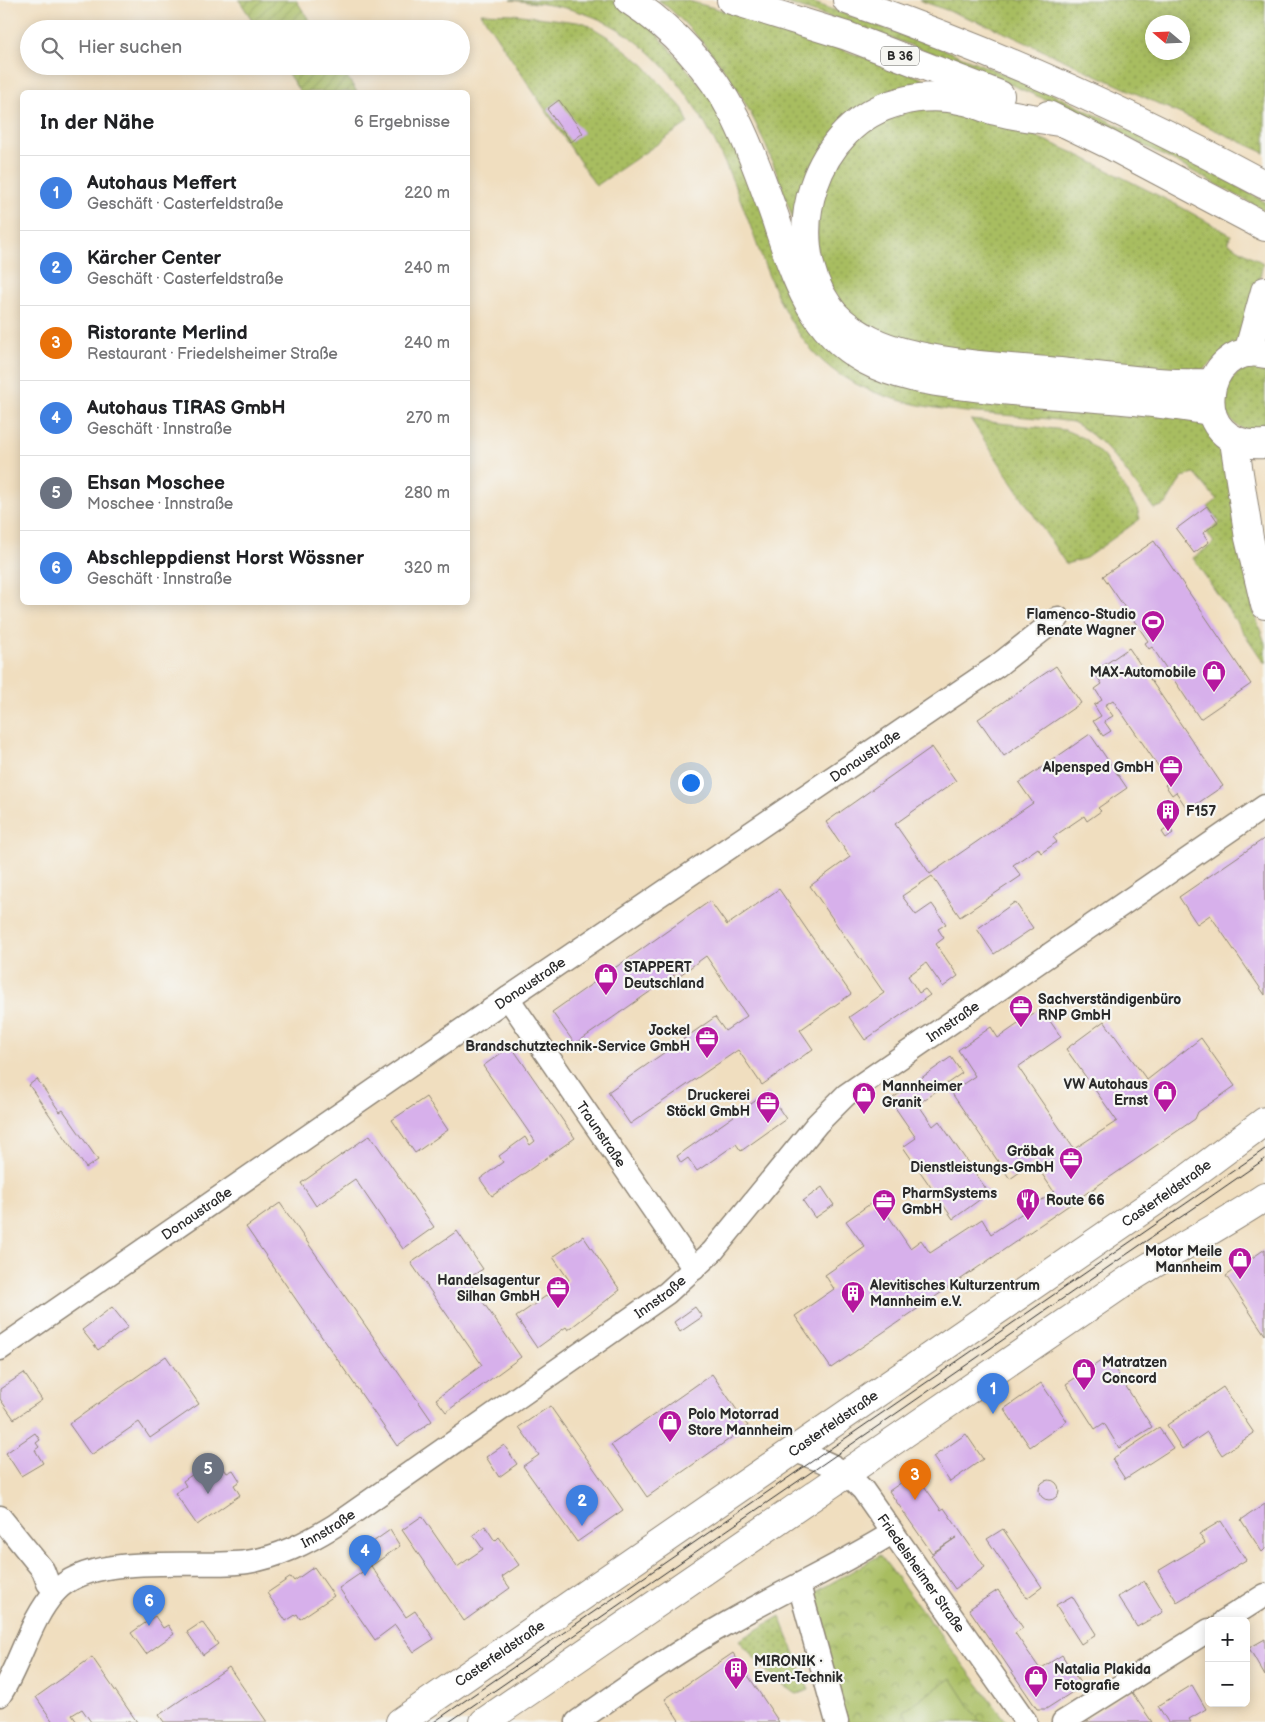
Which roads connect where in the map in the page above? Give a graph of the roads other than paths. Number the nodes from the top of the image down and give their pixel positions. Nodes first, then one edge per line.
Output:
1 (629, 0) edge
2 (731, 0) edge
3 (846, 0) edge
4 (1065, 123) junction
5 (1265, 185) edge
6 (1265, 227) edge
7 (1265, 291) edge
8 (1257, 354) edge
9 (1212, 383) junction
10 (1210, 411) junction
11 (1234, 441) junction
12 (1265, 444) edge
13 (1265, 605) edge
14 (1058, 618) dead end
15 (1265, 806) edge
16 (508, 998) junction
17 (1265, 1121) edge
18 (1265, 1197) edge
19 (694, 1269) junction
20 (0, 1349) edge
21 (794, 1451) junction
22 (847, 1473) junction
23 (0, 1517) edge
24 (892, 1533) junction
25 (799, 1585) junction
26 (55, 1592) junction
27 (1265, 1595) edge
28 (1230, 1617) edge
29 (1205, 1633) edge
30 (0, 1695) edge
31 (400, 1722) edge
32 (484, 1722) edge
33 (577, 1722) edge
34 (837, 1722) edge
35 (1026, 1722) edge
36 (1063, 1722) edge

1 - 10 main road
2 - 4 main road, B 36
3 - 5 main road, B 36
4 - 6 main road, B 36
4 - 9 main road
7 - 8 main road
8 - 9 main road
9 - 10 main road
10 - 11 main road
11 - 12 main road
11 - 13 main road
14 - 16 street, Donaustraße
15 - 19 street, Innstraße
16 - 19 street, Traunstraße
16 - 20 street, Donaustraße
17 - 21 main road, Casterfeldstraße
18 - 22 main road
19 - 26 street, Innstraße
21 - 22 street, Friedelsheimer Straße
21 - 31 main road, Casterfeldstraße
22 - 24 street, Friedelsheimer Straße
22 - 32 main road
23 - 26 street
24 - 25 street
24 - 35 street, Friedelsheimer Straße
25 - 33 street
25 - 34 street
26 - 30 street
27 - 28 street
29 - 36 street

